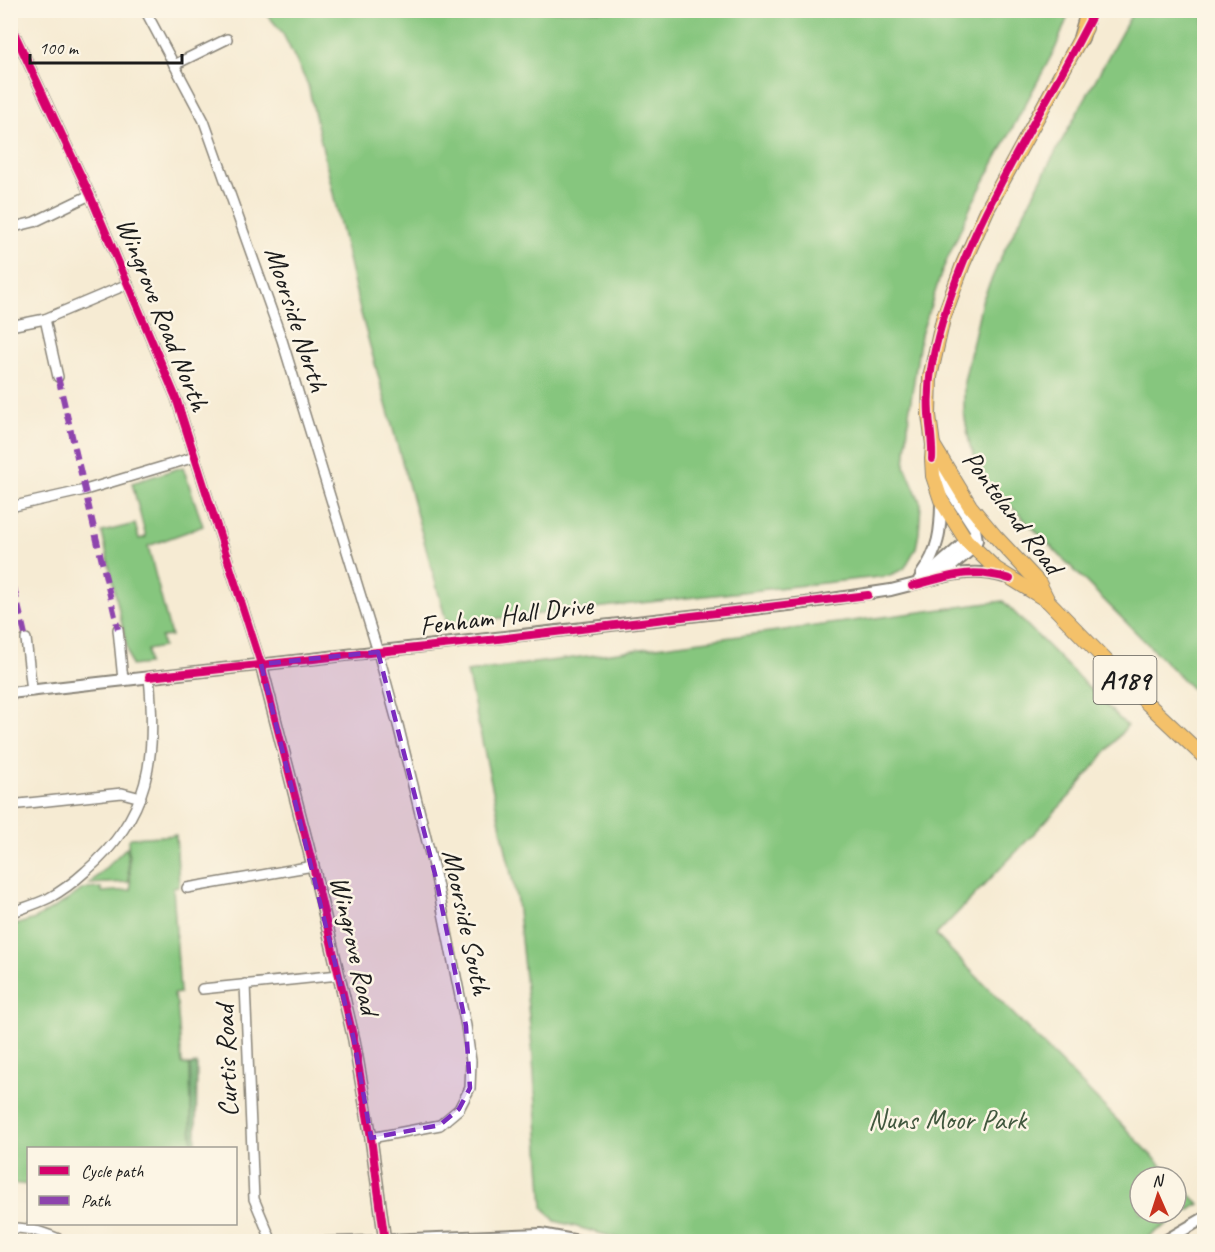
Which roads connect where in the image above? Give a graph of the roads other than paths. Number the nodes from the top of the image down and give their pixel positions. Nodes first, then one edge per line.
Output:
1 (145, 10) edge
2 (1089, 10) edge
3 (1095, 10) edge
4 (10, 24) edge
5 (1081, 38) junction
6 (227, 39) dead end
7 (174, 65) junction
8 (90, 195) junction
9 (10, 228) edge
10 (128, 284) junction
11 (45, 319) junction
12 (10, 326) edge
13 (58, 377) dead end
14 (935, 449) junction
15 (195, 457) junction
16 (941, 500) junction
17 (10, 507) edge
18 (995, 537) junction
19 (973, 541) junction
20 (938, 578) junction
21 (1010, 579) junction
22 (915, 583) junction
23 (1048, 601) junction
24 (118, 629) dead end
25 (26, 639) dead end
26 (378, 652) junction
27 (261, 664) junction
28 (149, 677) junction
29 (123, 680) junction
30 (32, 691) junction
31 (10, 693) edge
32 (1204, 757) edge
33 (141, 798) junction
34 (10, 805) edge
35 (313, 866) junction
36 (187, 888) dead end
37 (10, 913) edge
38 (339, 975) junction
39 (245, 984) junction
40 (202, 989) dead end
41 (371, 1138) junction
42 (1204, 1218) edge
43 (10, 1228) edge
44 (495, 1239) edge
45 (385, 1241) edge
46 (65, 1242) edge
47 (272, 1242) edge
48 (317, 1242) edge
49 (584, 1242) edge
50 (1163, 1242) edge

1 - 7 street, Moorside North
2 - 5 highway
3 - 5 main road, A189
4 - 8 street, Wingrove Road North
5 - 14 main road, A189
6 - 7 street
7 - 26 street, Moorside North
8 - 9 street
8 - 10 street, Wingrove Road North
10 - 11 street
10 - 15 street, Wingrove Road North
11 - 12 street
11 - 13 street
14 - 16 main road, Ponteland Road / A189
14 - 18 main road, Ponteland Road / A189
14 - 19 street
15 - 17 street
15 - 27 street, Wingrove Road North
16 - 19 main road, Ponteland Road / A189
16 - 22 street
18 - 19 street
18 - 23 main road, Ponteland Road / A189
19 - 20 street, Fenham Hall Drive
19 - 21 main road, Ponteland Road / A189
19 - 22 street, Fenham Hall Drive
20 - 21 street
20 - 22 street, Fenham Hall Drive
21 - 23 main road, Ponteland Road / A189
22 - 26 street, Fenham Hall Drive
23 - 32 main road, Ponteland Road / A189
24 - 29 street
25 - 30 street
26 - 27 street, Fenham Hall Drive
26 - 41 street, Moorside South
27 - 28 street, Fenham Hall Drive
27 - 35 street, Wingrove Road
28 - 29 street, Fenham Hall Drive
28 - 33 street
29 - 30 street, Fenham Hall Drive
30 - 31 street, Fenham Hall Drive
33 - 34 street
33 - 37 street
35 - 36 street
35 - 38 street, Wingrove Road
38 - 39 street
38 - 41 street, Wingrove Road
39 - 40 street
39 - 47 street, Curtis Road
41 - 45 street, Wingrove Road
42 - 50 street
43 - 46 street
44 - 45 street
44 - 49 street
45 - 48 street

